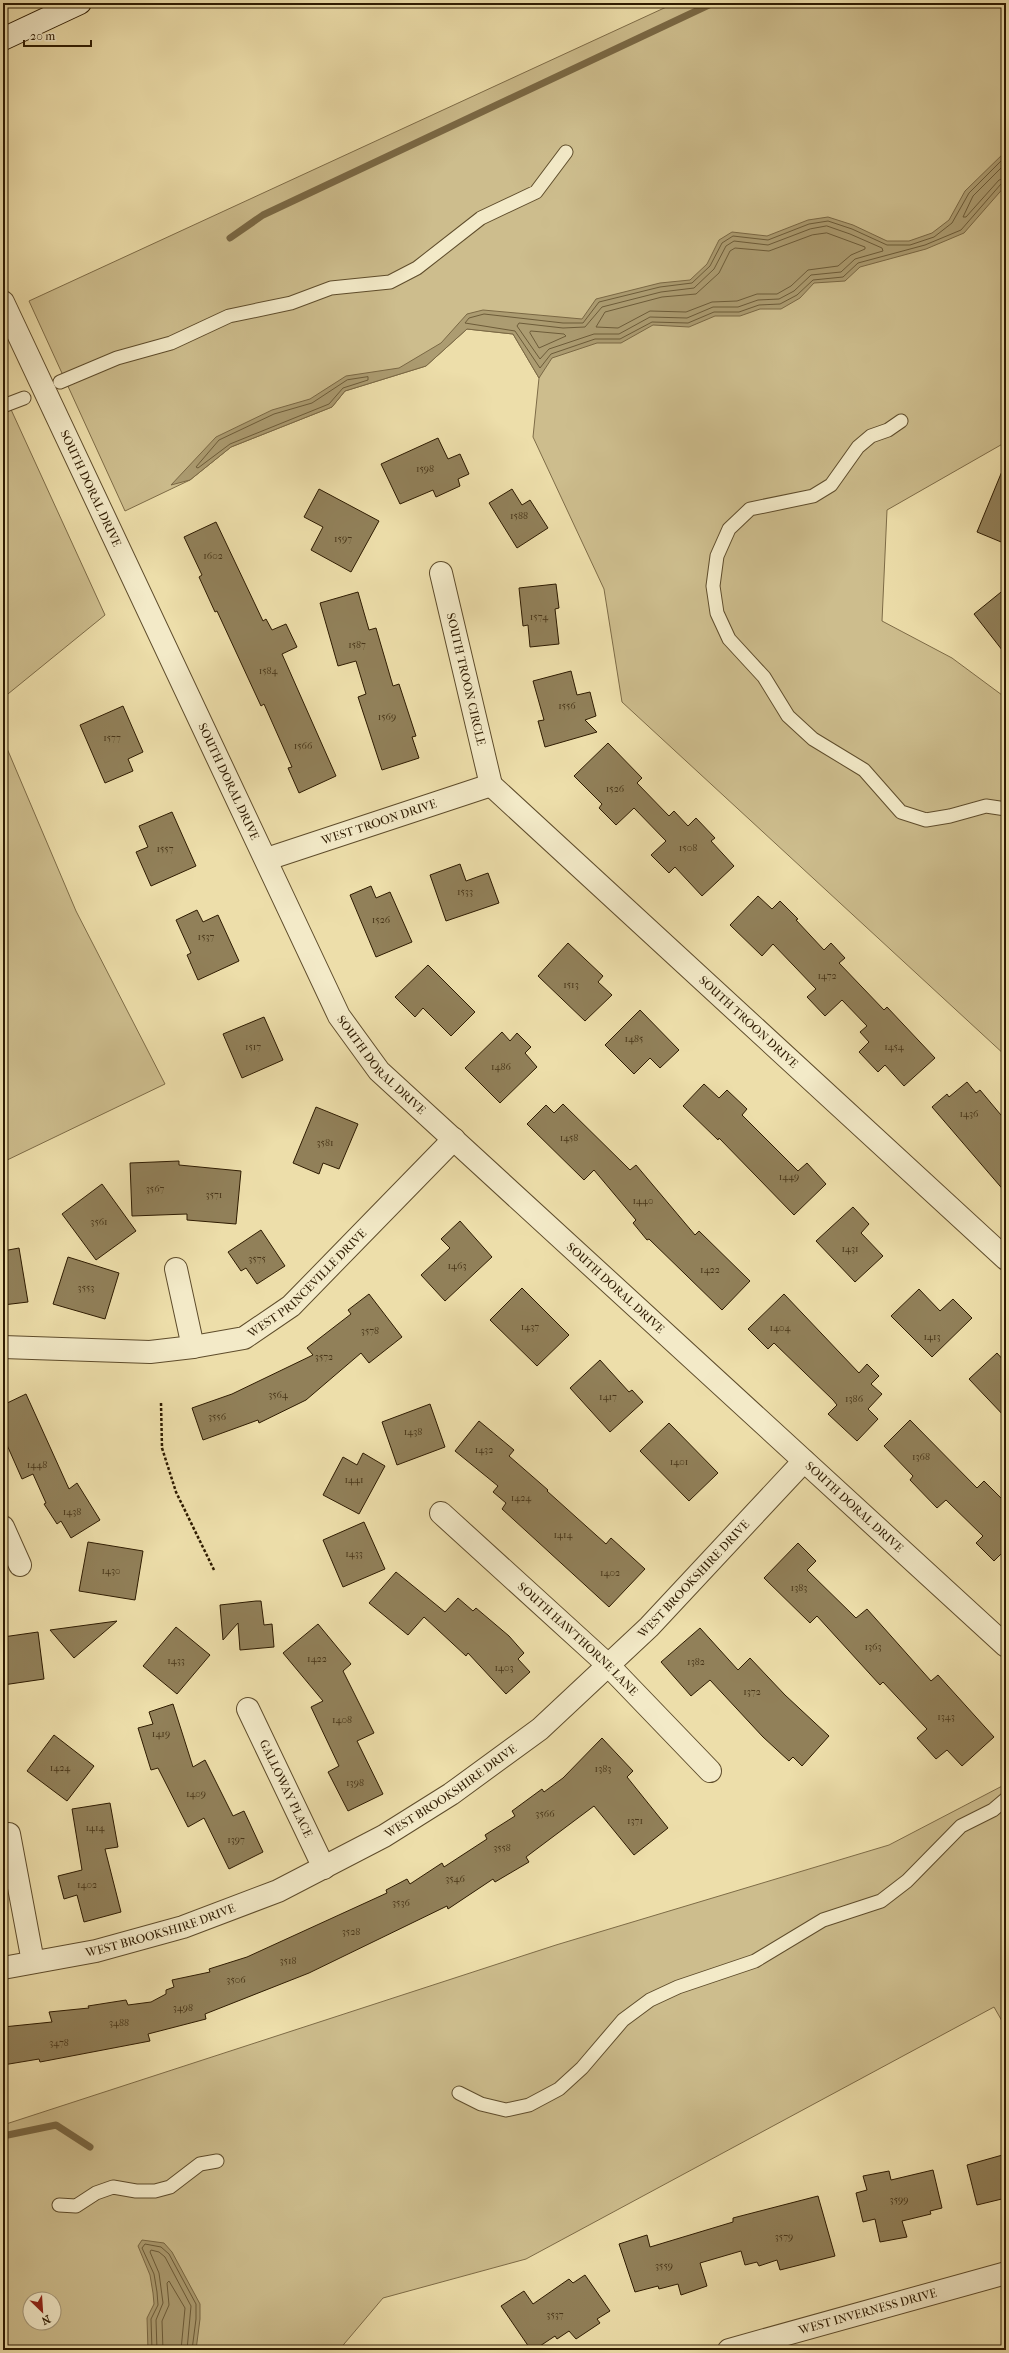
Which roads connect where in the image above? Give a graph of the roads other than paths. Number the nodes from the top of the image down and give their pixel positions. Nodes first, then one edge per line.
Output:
1 (80, 3) edge
2 (3, 39) edge
3 (566, 152) dead end
4 (3, 302) edge
5 (60, 382) dead end
6 (24, 398) dead end
7 (3, 406) edge
8 (901, 421) dead end
9 (441, 573) dead end
10 (491, 785) junction
11 (1006, 809) edge
12 (266, 859) junction
13 (454, 1139) junction
14 (1006, 1259) edge
15 (176, 1269) dead end
16 (3, 1347) edge
17 (193, 1347) junction
18 (804, 1461) junction
19 (441, 1513) dead end
20 (3, 1527) edge
21 (20, 1564) dead end
22 (1003, 1639) edge
23 (608, 1666) junction
24 (248, 1709) dead end
25 (710, 1771) dead end
26 (1006, 1799) edge
27 (9, 1834) dead end
28 (324, 1868) junction
29 (33, 1962) junction
30 (3, 1968) edge
31 (459, 2093) dead end
32 (217, 2161) dead end
33 (59, 2205) dead end
34 (1006, 2273) edge
35 (729, 2350) edge

1 - 2 street
3 - 5 lane
4 - 12 street, SOUTH DORAL DRIVE
6 - 7 lane
8 - 11 lane
9 - 10 street, SOUTH TROON CIRCLE
10 - 12 street, WEST TROON DRIVE
10 - 14 street, SOUTH TROON DRIVE
12 - 13 street, SOUTH DORAL DRIVE
13 - 17 street, WEST PRINCEVILLE DRIVE
13 - 18 street, SOUTH DORAL DRIVE
15 - 17 street
16 - 17 street, WEST PRINCEVILLE DRIVE
18 - 22 street, SOUTH DORAL DRIVE
18 - 23 street, WEST BROOKSHIRE DRIVE
19 - 23 street, SOUTH HAWTHORNE LANE
20 - 21 street
23 - 25 street, SOUTH HAWTHORNE LANE
23 - 28 street, WEST BROOKSHIRE DRIVE
24 - 28 street, GALLOWAY PLACE
26 - 31 lane
27 - 29 street
28 - 29 street, WEST BROOKSHIRE DRIVE
29 - 30 street, WEST BROOKSHIRE DRIVE
32 - 33 lane
34 - 35 street, WEST INVERNESS DRIVE

